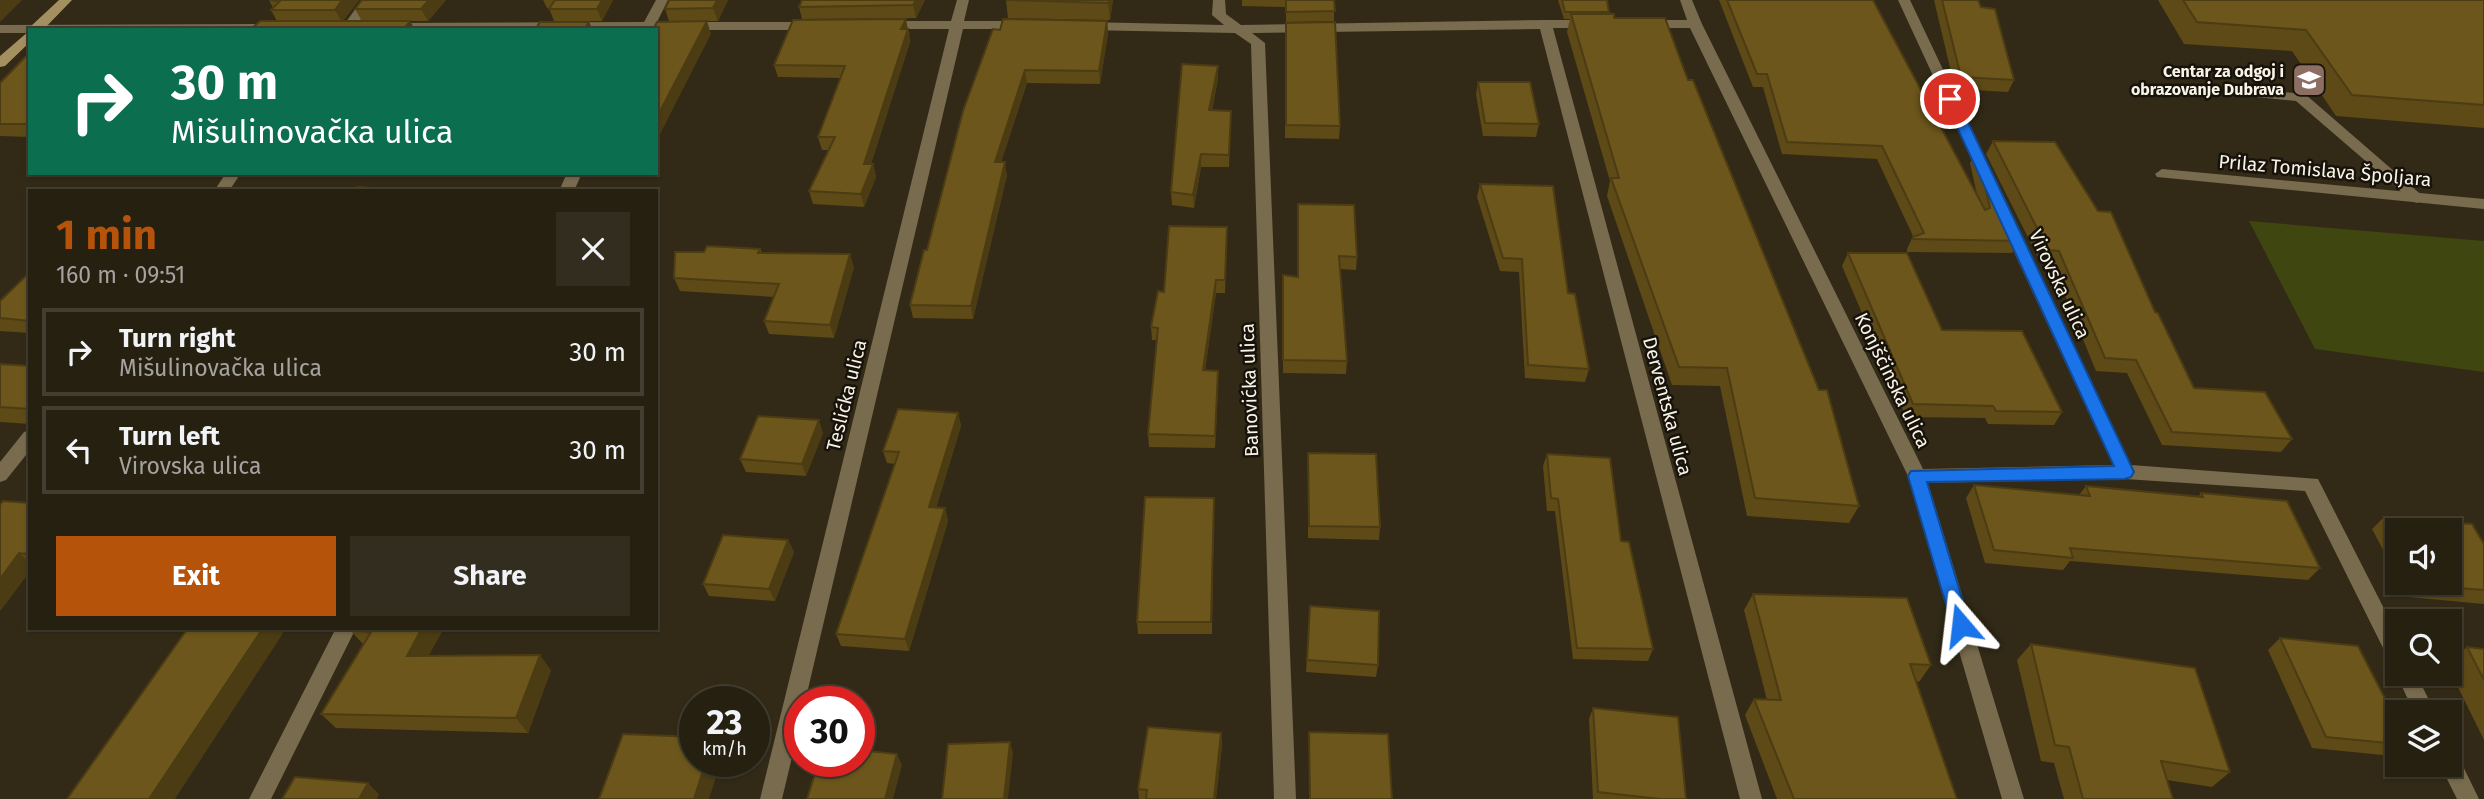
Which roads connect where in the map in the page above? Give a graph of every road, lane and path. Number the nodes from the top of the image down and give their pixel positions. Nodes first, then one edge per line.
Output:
1 (66, 0) edge
2 (369, 0) edge
3 (662, 0) edge
4 (963, 0) edge
5 (1219, 0) edge
6 (1686, 0) edge
7 (1904, 0) edge
8 (957, 24) junction
9 (1545, 24) junction
10 (1695, 24) junction
11 (876, 25) edge
12 (822, 26) edge
13 (1041, 26) edge
14 (1069, 26) edge
15 (293, 27) edge
16 (37, 28) edge
17 (207, 28) edge
18 (353, 28) edge
19 (648, 28) edge
20 (0, 29) edge
21 (658, 29) edge
22 (1237, 29) junction
23 (28, 30) edge
24 (28, 36) edge
25 (0, 63) edge
26 (2250, 93) dead end
27 (2162, 174) dead end
28 (1991, 187) edge
29 (2417, 198) junction
30 (2484, 204) edge
31 (2003, 211) edge
32 (28, 440) edge
33 (2125, 472) junction
34 (0, 475) edge
35 (1917, 476) junction
36 (344, 630) edge
37 (2385, 631) edge
38 (2457, 777) edge
39 (260, 799) edge
40 (771, 799) edge
41 (1285, 799) edge
42 (1751, 799) edge
43 (2013, 799) edge
44 (2468, 799) edge

1 - 16 street
2 - 18 street
3 - 19 street
4 - 8 street, Teslićka ulica
5 - 22 street, Banovićka ulica
6 - 10 street, Konjščinska ulica
7 - 28 street
8 - 11 street
8 - 13 street
8 - 40 street, Teslićka ulica
9 - 10 street
9 - 22 street
9 - 42 street, Derventska ulica
10 - 35 street, Konjščinska ulica
12 - 21 street
14 - 22 street
15 - 17 street
20 - 23 street
22 - 41 street, Banovićka ulica
24 - 25 street
26 - 29 street
27 - 29 street, Prilaz Tomislava Špoljara
29 - 30 street, Prilaz Tomislava Špoljara
31 - 33 street, Virovska ulica
32 - 34 street
33 - 35 street
33 - 37 street
35 - 43 street, Konjščinska ulica
36 - 39 street
38 - 44 street

